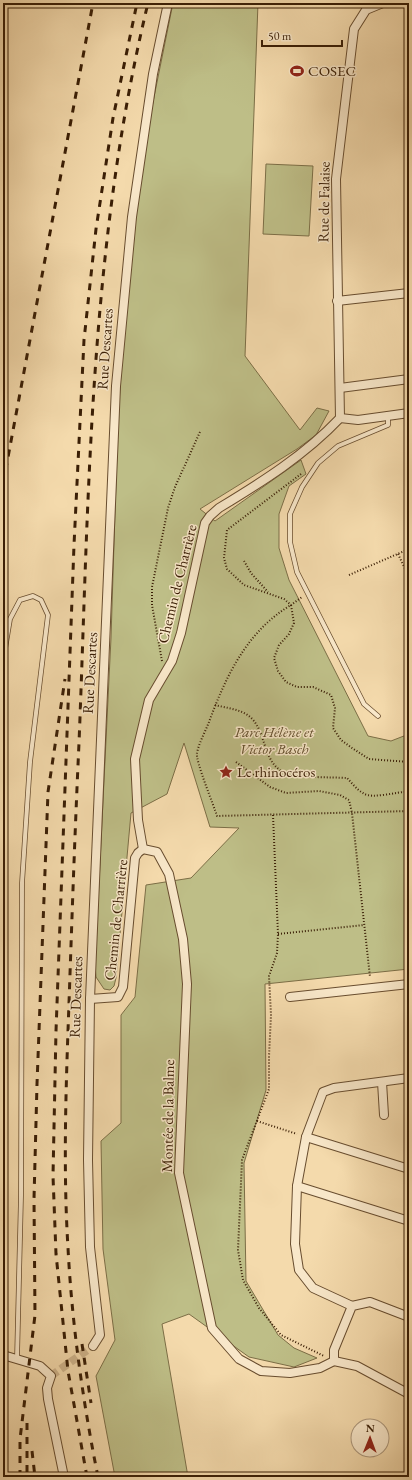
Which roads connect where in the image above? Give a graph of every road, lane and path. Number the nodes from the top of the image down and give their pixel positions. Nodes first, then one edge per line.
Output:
1 (168, 3) edge
2 (383, 3) edge
3 (409, 293) edge
4 (337, 301) junction
5 (409, 379) edge
6 (340, 388) junction
7 (409, 413) edge
8 (388, 416) junction
9 (340, 418) junction
10 (200, 432) dead end
11 (306, 470) dead end
12 (409, 549) edge
13 (398, 554) junction
14 (244, 561) dead end
15 (349, 575) dead end
16 (409, 577) edge
17 (268, 593) junction
18 (308, 593) junction
19 (291, 605) junction
20 (3, 661) edge
21 (163, 676) junction
22 (215, 705) junction
23 (378, 716) dead end
24 (236, 762) dead end
25 (409, 762) edge
26 (409, 792) edge
27 (409, 811) edge
28 (352, 813) junction
29 (273, 815) junction
30 (144, 849) junction
31 (364, 925) junction
32 (278, 934) junction
33 (370, 977) dead end
34 (409, 984) edge
35 (290, 998) dead end
36 (90, 999) junction
37 (409, 1078) edge
38 (382, 1082) junction
39 (384, 1115) dead end
40 (257, 1122) junction
41 (306, 1137) junction
42 (409, 1170) edge
43 (296, 1186) junction
44 (409, 1221) edge
45 (352, 1306) junction
46 (409, 1317) edge
47 (93, 1346) tunnel mouth
48 (3, 1355) edge
49 (17, 1359) junction
50 (334, 1361) junction
51 (409, 1394) edge
52 (64, 1477) edge

1 - 36 street, Rue Descartes
2 - 4 street, Rue de Falaise
3 - 4 street
4 - 6 street, Rue de Falaise
5 - 6 street
6 - 9 street, Rue de Falaise
7 - 8 street
8 - 9 street
8 - 18 lane
9 - 21 street, Chemin de Charrière
10 - 21 path
11 - 17 path
12 - 13 path
13 - 15 path
13 - 16 path
14 - 17 path
17 - 19 path
18 - 19 path
18 - 23 lane
19 - 22 path
19 - 25 path
20 - 49 lane
21 - 30 street, Chemin de Charrière
22 - 26 path
22 - 29 path
24 - 28 path
27 - 28 path
28 - 29 path
28 - 31 path
29 - 32 path
30 - 36 street, Chemin de Charrière
30 - 50 street, Montée de la Balme
31 - 32 path
31 - 33 path
32 - 40 path
34 - 35 street
36 - 47 street, Rue Descartes
37 - 38 street
38 - 39 street
38 - 41 street
40 - 41 path
40 - 50 path
41 - 42 street
41 - 43 street
43 - 44 street
43 - 45 street
45 - 46 street
45 - 50 street
48 - 49 street
49 - 52 street
50 - 51 street

